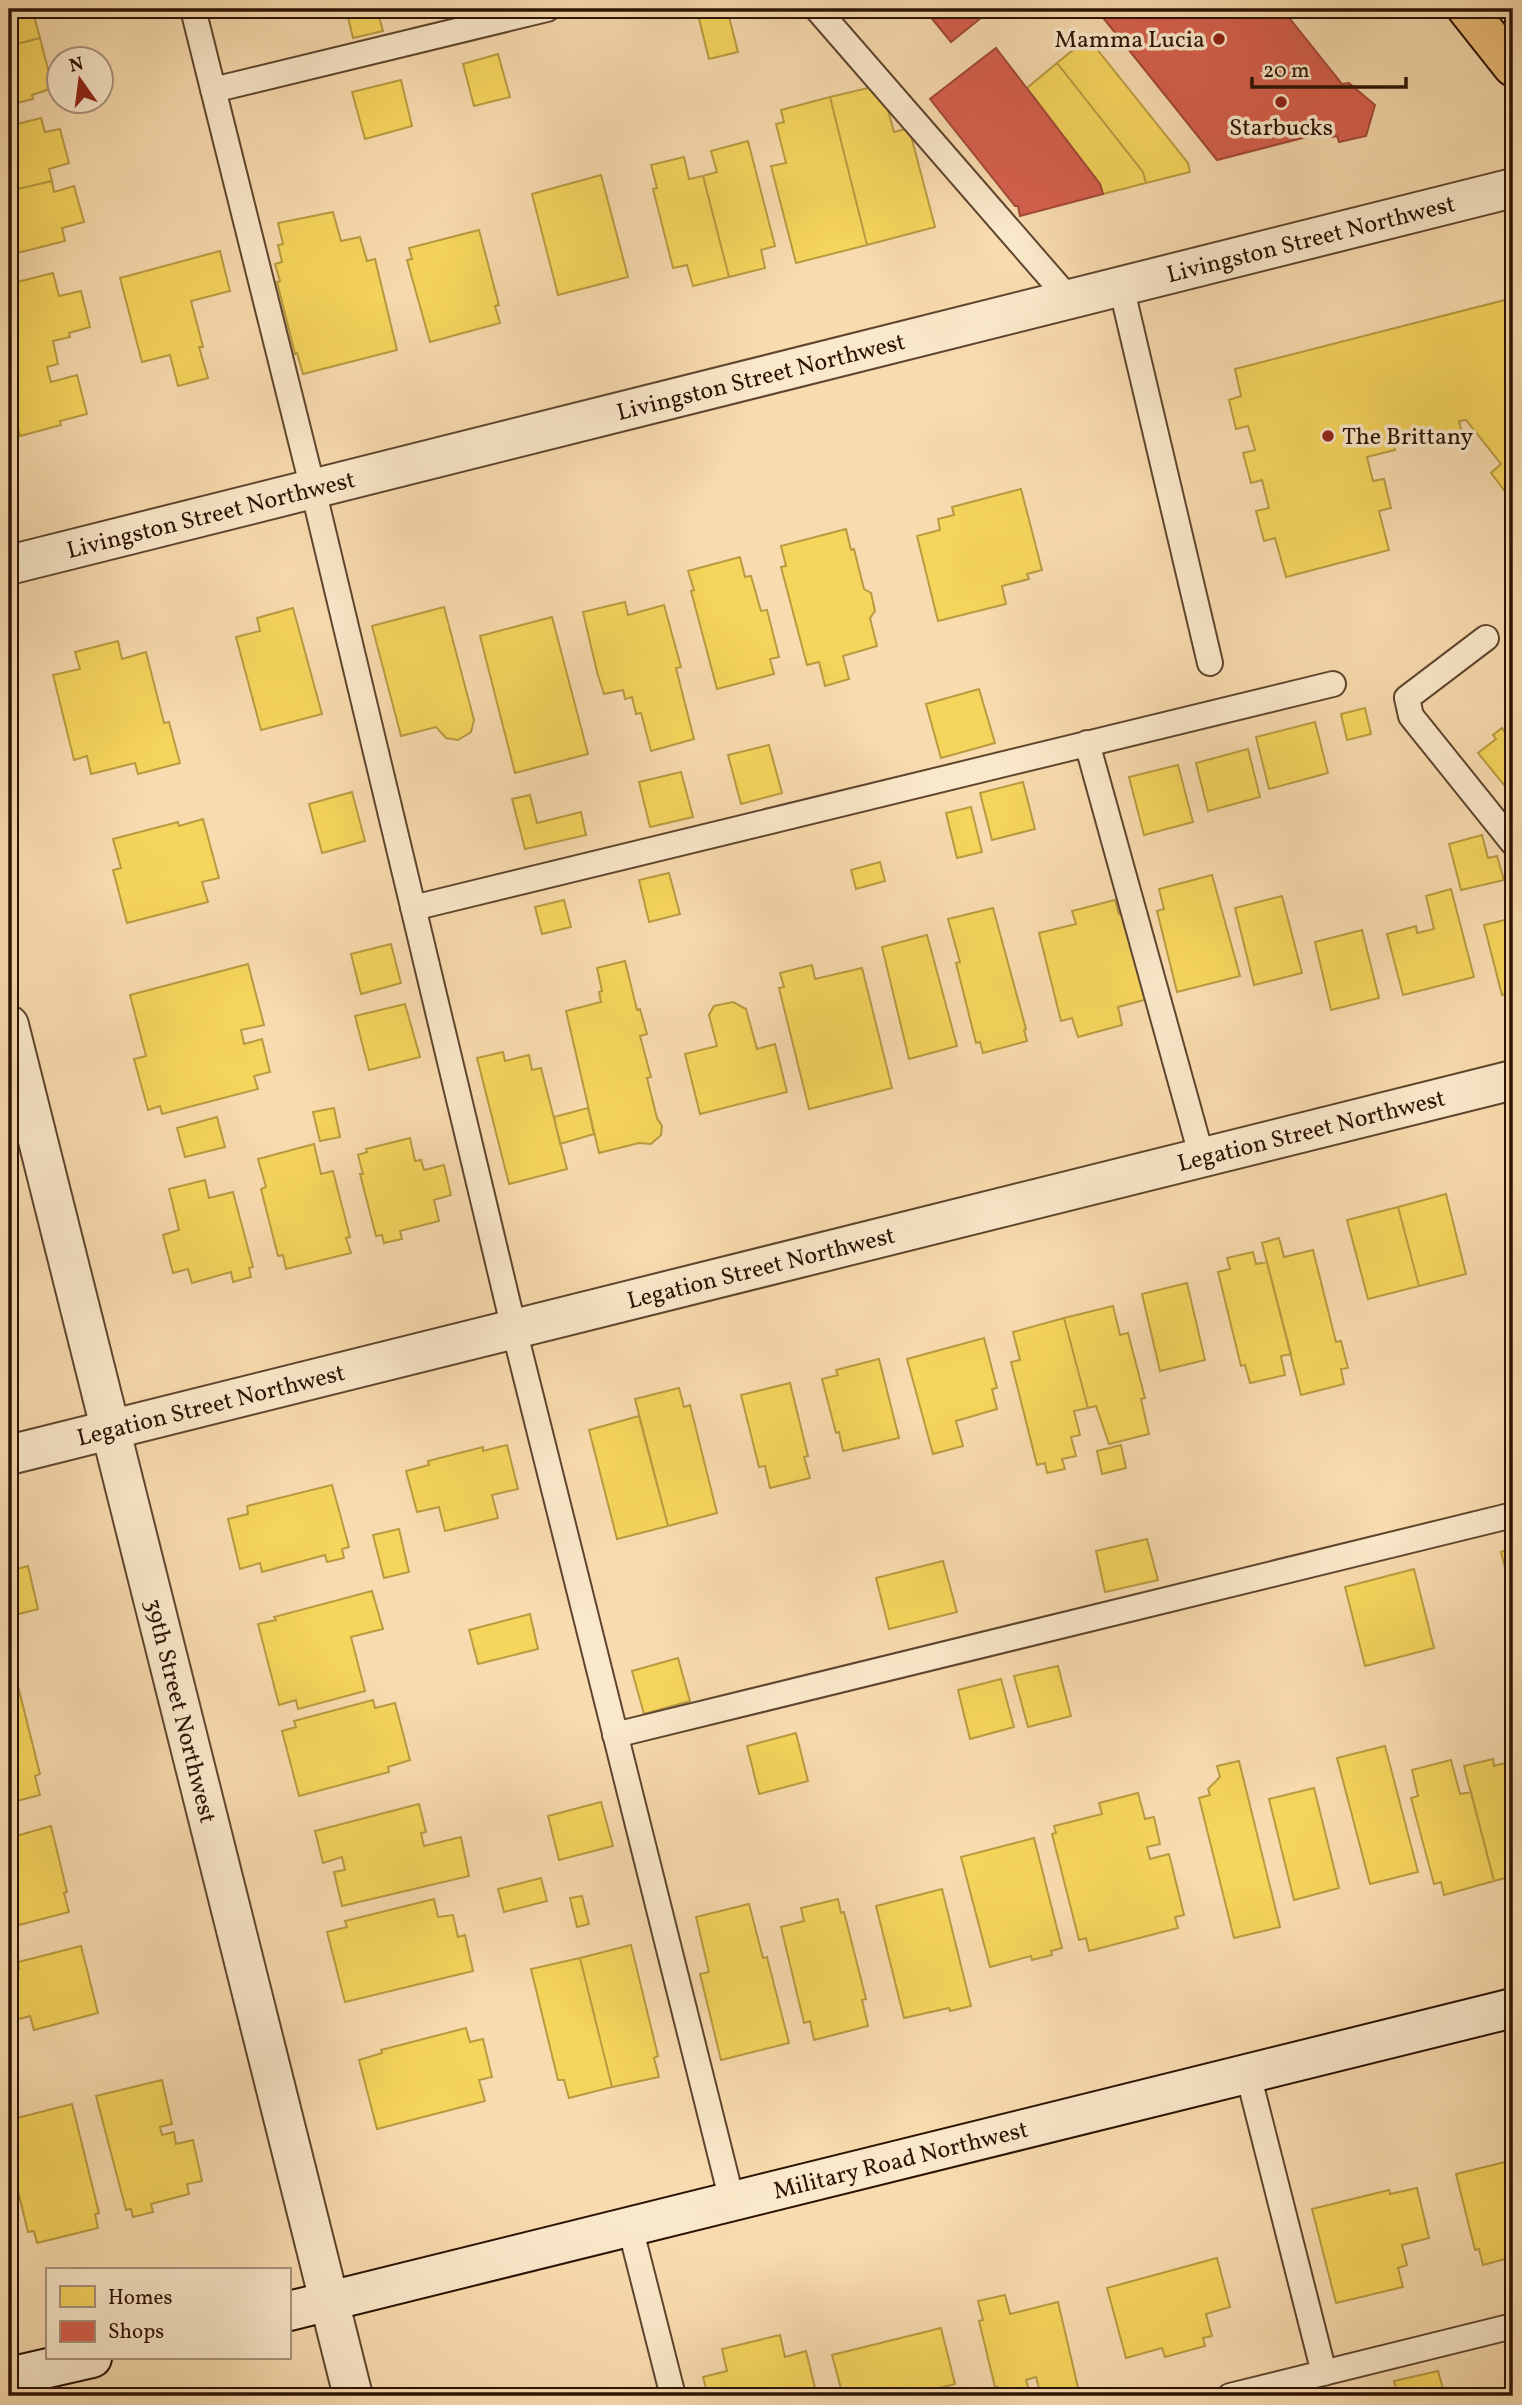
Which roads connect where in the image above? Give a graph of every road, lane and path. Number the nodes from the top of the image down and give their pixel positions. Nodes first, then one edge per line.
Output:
1 (193, 9) edge
2 (547, 9) edge
3 (817, 9) edge
4 (1467, 9) edge
5 (1513, 67) edge
6 (214, 90) junction
7 (1513, 188) edge
8 (1121, 286) junction
9 (1070, 300) junction
10 (313, 489) junction
11 (9, 565) edge
12 (1486, 638) dead end
13 (1210, 663) dead end
14 (1333, 684) dead end
15 (1087, 743) junction
16 (1513, 843) edge
17 (413, 908) junction
18 (9, 1025) edge
19 (1513, 1080) edge
20 (1202, 1158) junction
21 (514, 1329) junction
22 (110, 1430) junction
23 (9, 1455) edge
24 (1513, 1515) edge
25 (615, 1735) junction
26 (1513, 2008) edge
27 (1248, 2074) junction
28 (732, 2201) junction
29 (630, 2227) junction
30 (330, 2301) junction
31 (290, 2311) edge
32 (1513, 2326) edge
33 (83, 2360) edge
34 (1324, 2373) junction
35 (9, 2377) edge
36 (353, 2396) edge
37 (673, 2396) edge
38 (1230, 2396) edge

1 - 6 lane
2 - 6 lane
3 - 9 lane
4 - 5 main road
6 - 10 lane
7 - 8 street, Livingston Street Northwest
8 - 9 street, Livingston Street Northwest
8 - 13 lane
9 - 10 street, Livingston Street Northwest
10 - 11 street, Livingston Street Northwest
10 - 17 lane
12 - 16 lane
14 - 15 lane
15 - 17 lane
15 - 20 lane
17 - 21 lane
18 - 22 street, 39th Street Northwest
19 - 20 street, Legation Street Northwest
20 - 21 street, Legation Street Northwest
21 - 22 street, Legation Street Northwest
21 - 25 lane
22 - 23 street, Legation Street Northwest
22 - 30 street, 39th Street Northwest
24 - 25 lane
25 - 28 lane
26 - 27 street, Military Road Northwest
27 - 28 street, Military Road Northwest
27 - 34 lane
28 - 29 street, Military Road Northwest
29 - 30 street, Military Road Northwest
29 - 37 lane
30 - 31 street, Military Road Northwest
30 - 36 street, 39th Street Northwest
32 - 34 lane
33 - 35 street
34 - 38 lane

